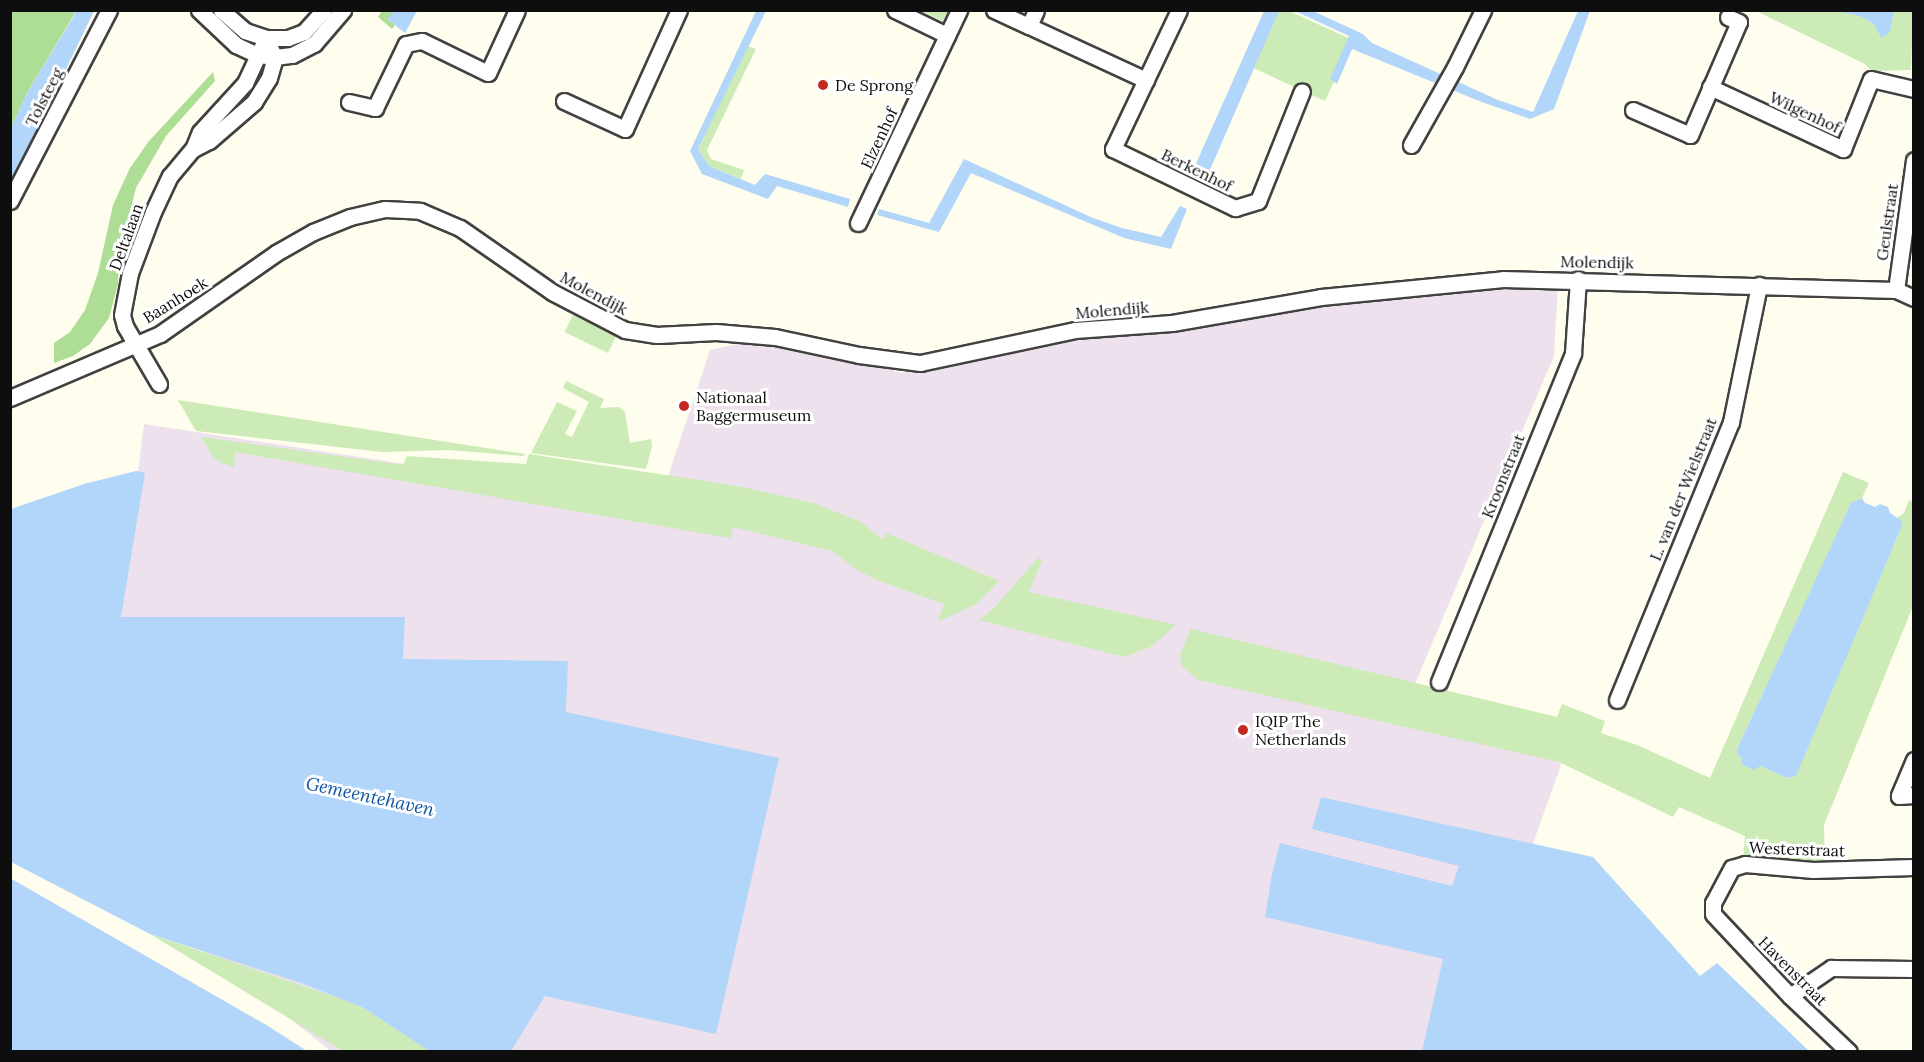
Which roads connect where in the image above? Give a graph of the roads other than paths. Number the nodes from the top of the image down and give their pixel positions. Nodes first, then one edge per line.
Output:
1 (109, 10) edge
2 (199, 10) edge
3 (221, 10) edge
4 (324, 10) edge
5 (343, 10) edge
6 (517, 10) edge
7 (679, 10) edge
8 (895, 10) edge
9 (959, 10) edge
10 (994, 10) edge
11 (1036, 10) edge
12 (1179, 10) edge
13 (1483, 10) edge
14 (1728, 17) dead end
15 (1029, 26) junction
16 (947, 36) junction
17 (266, 38) junction
18 (256, 55) junction
19 (275, 57) junction
20 (1146, 80) junction
21 (1710, 87) junction
22 (1914, 89) edge
23 (1302, 91) dead end
24 (564, 101) dead end
25 (349, 102) dead end
26 (1633, 110) dead end
27 (1412, 144) dead end
28 (193, 149) junction
29 (1914, 160) edge
30 (10, 201) edge
31 (350, 217) joint
32 (858, 223) dead end
33 (1578, 279) junction
34 (1759, 285) junction
35 (1896, 290) junction
36 (1914, 298) edge
37 (136, 344) junction
38 (159, 384) dead end
39 (10, 398) edge
40 (1439, 682) dead end
41 (1617, 700) dead end
42 (1914, 760) edge
43 (1906, 795) edge
44 (1914, 867) edge
45 (1713, 914) joint
46 (1914, 969) edge
47 (1790, 996) junction
48 (1850, 1052) edge

1 - 30 street, Tolsteeg
2 - 18 street
3 - 17 street
4 - 17 street
5 - 19 street
6 - 25 street
7 - 24 street
8 - 16 street
9 - 16 street, Elzenhof
10 - 15 street
11 - 15 street
12 - 20 street
13 - 27 street
14 - 21 street
15 - 20 street
16 - 32 street, Elzenhof
17 - 18 street, Deltalaan
17 - 19 street
18 - 19 street
18 - 28 street, Deltalaan
19 - 28 street, Deltalaan
20 - 23 street, Berkenhof
21 - 22 street, Wilgenhof
21 - 26 street
28 - 37 street, Deltalaan
29 - 35 street, Geulstraat
31 - 33 street, Molendijk
31 - 37 street, Baanhoek
33 - 34 street, Molendijk
33 - 40 street, Kroonstraat
34 - 35 street, Molendijk
34 - 41 street, L. van der Wielstraat
35 - 36 street, Molendijk
37 - 38 street, Deltalaan
37 - 39 street, Baanhoek
42 - 43 street
44 - 45 street, Westerstraat
45 - 47 street, Havenstraat
46 - 47 street
47 - 48 street, Havenstraat

